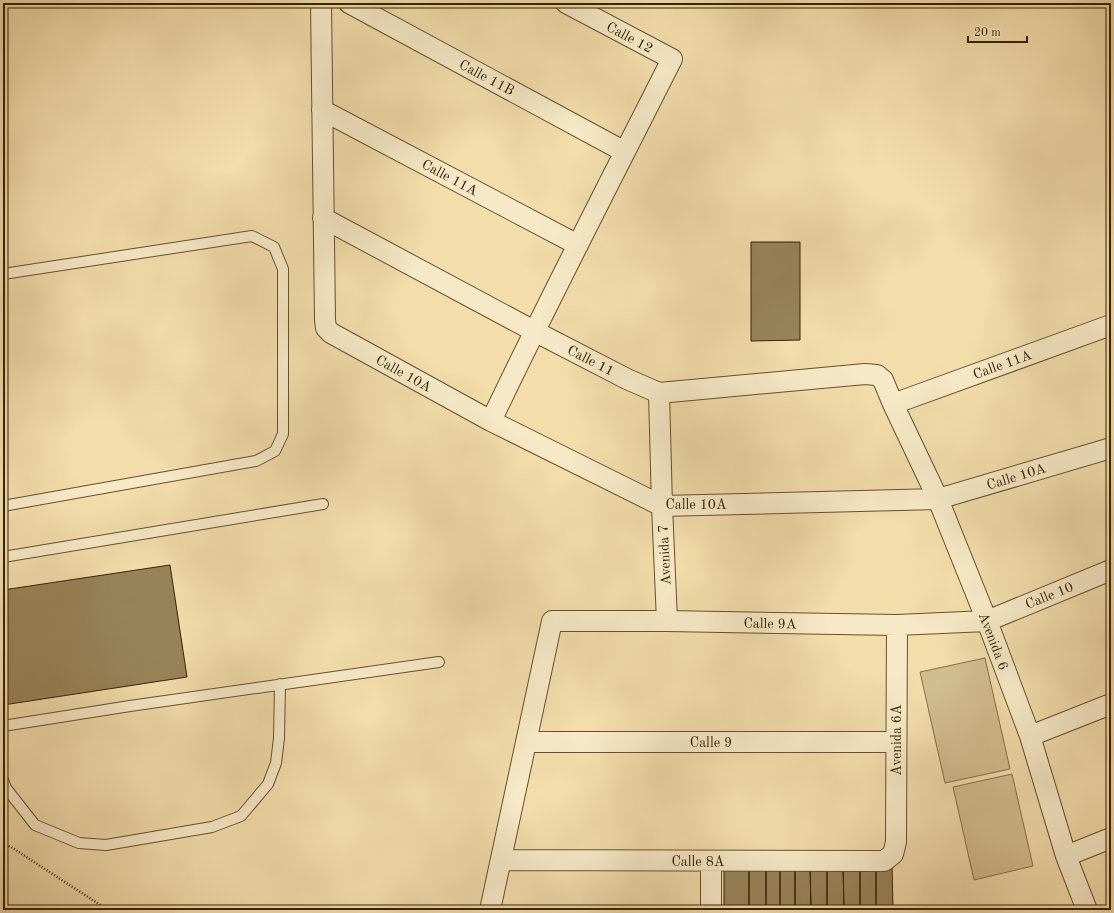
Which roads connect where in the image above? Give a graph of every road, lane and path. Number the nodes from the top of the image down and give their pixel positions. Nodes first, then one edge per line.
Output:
1 (321, 3) edge
2 (349, 3) edge
3 (566, 3) edge
4 (322, 110) junction
5 (625, 152) junction
6 (323, 218) junction
7 (578, 245) junction
8 (3, 274) edge
9 (1111, 325) edge
10 (534, 331) junction
11 (884, 380) joint
12 (659, 393) junction
13 (893, 404) junction
14 (491, 421) junction
15 (1111, 448) edge
16 (938, 499) junction
17 (323, 504) dead end
18 (3, 506) edge
19 (662, 506) junction
20 (3, 557) edge
21 (1111, 570) edge
22 (667, 621) junction
23 (987, 621) junction
24 (897, 625) junction
25 (439, 662) dead end
26 (280, 684) junction
27 (1111, 704) edge
28 (3, 726) edge
29 (1030, 736) junction
30 (526, 742) junction
31 (896, 742) junction
32 (3, 780) edge
33 (1111, 838) edge
34 (3, 844) edge
35 (893, 854) joint
36 (1066, 856) junction
37 (501, 860) junction
38 (711, 861) junction
39 (108, 910) edge
40 (490, 910) edge
41 (711, 910) edge
42 (1087, 910) edge

1 - 4 street
2 - 5 street, Calle 11B
3 - 5 street, Calle 12
4 - 6 street
4 - 7 street, Calle 11A
5 - 7 street
6 - 10 street, Calle 11
6 - 14 street, Calle 10A
7 - 10 street
8 - 18 lane
9 - 13 street, Calle 11A
10 - 12 street, Calle 11
10 - 14 street
11 - 12 street, Calle 11
11 - 13 street, Avenida 6
12 - 19 street, Avenida 7
13 - 16 street, Avenida 6
14 - 19 street, Calle 10A
15 - 16 street, Calle 10A
16 - 19 street, Calle 10A
16 - 23 street, Avenida 6
17 - 20 lane
19 - 22 street, Avenida 7
21 - 23 street, Calle 10
22 - 24 street, Calle 9A
22 - 30 street, Calle 9A
23 - 24 street, Calle 9A
23 - 29 street, Avenida 6
24 - 31 street, Avenida 6A
25 - 26 lane
26 - 28 lane
26 - 32 lane
27 - 29 street
29 - 36 street, Avenida 6
30 - 31 street, Calle 9
30 - 37 street
31 - 35 street, Avenida 6A
33 - 36 street
34 - 39 path
35 - 38 street, Calle 8A
36 - 42 street, Avenida 6
37 - 38 street, Calle 8A
37 - 40 street
38 - 41 street

